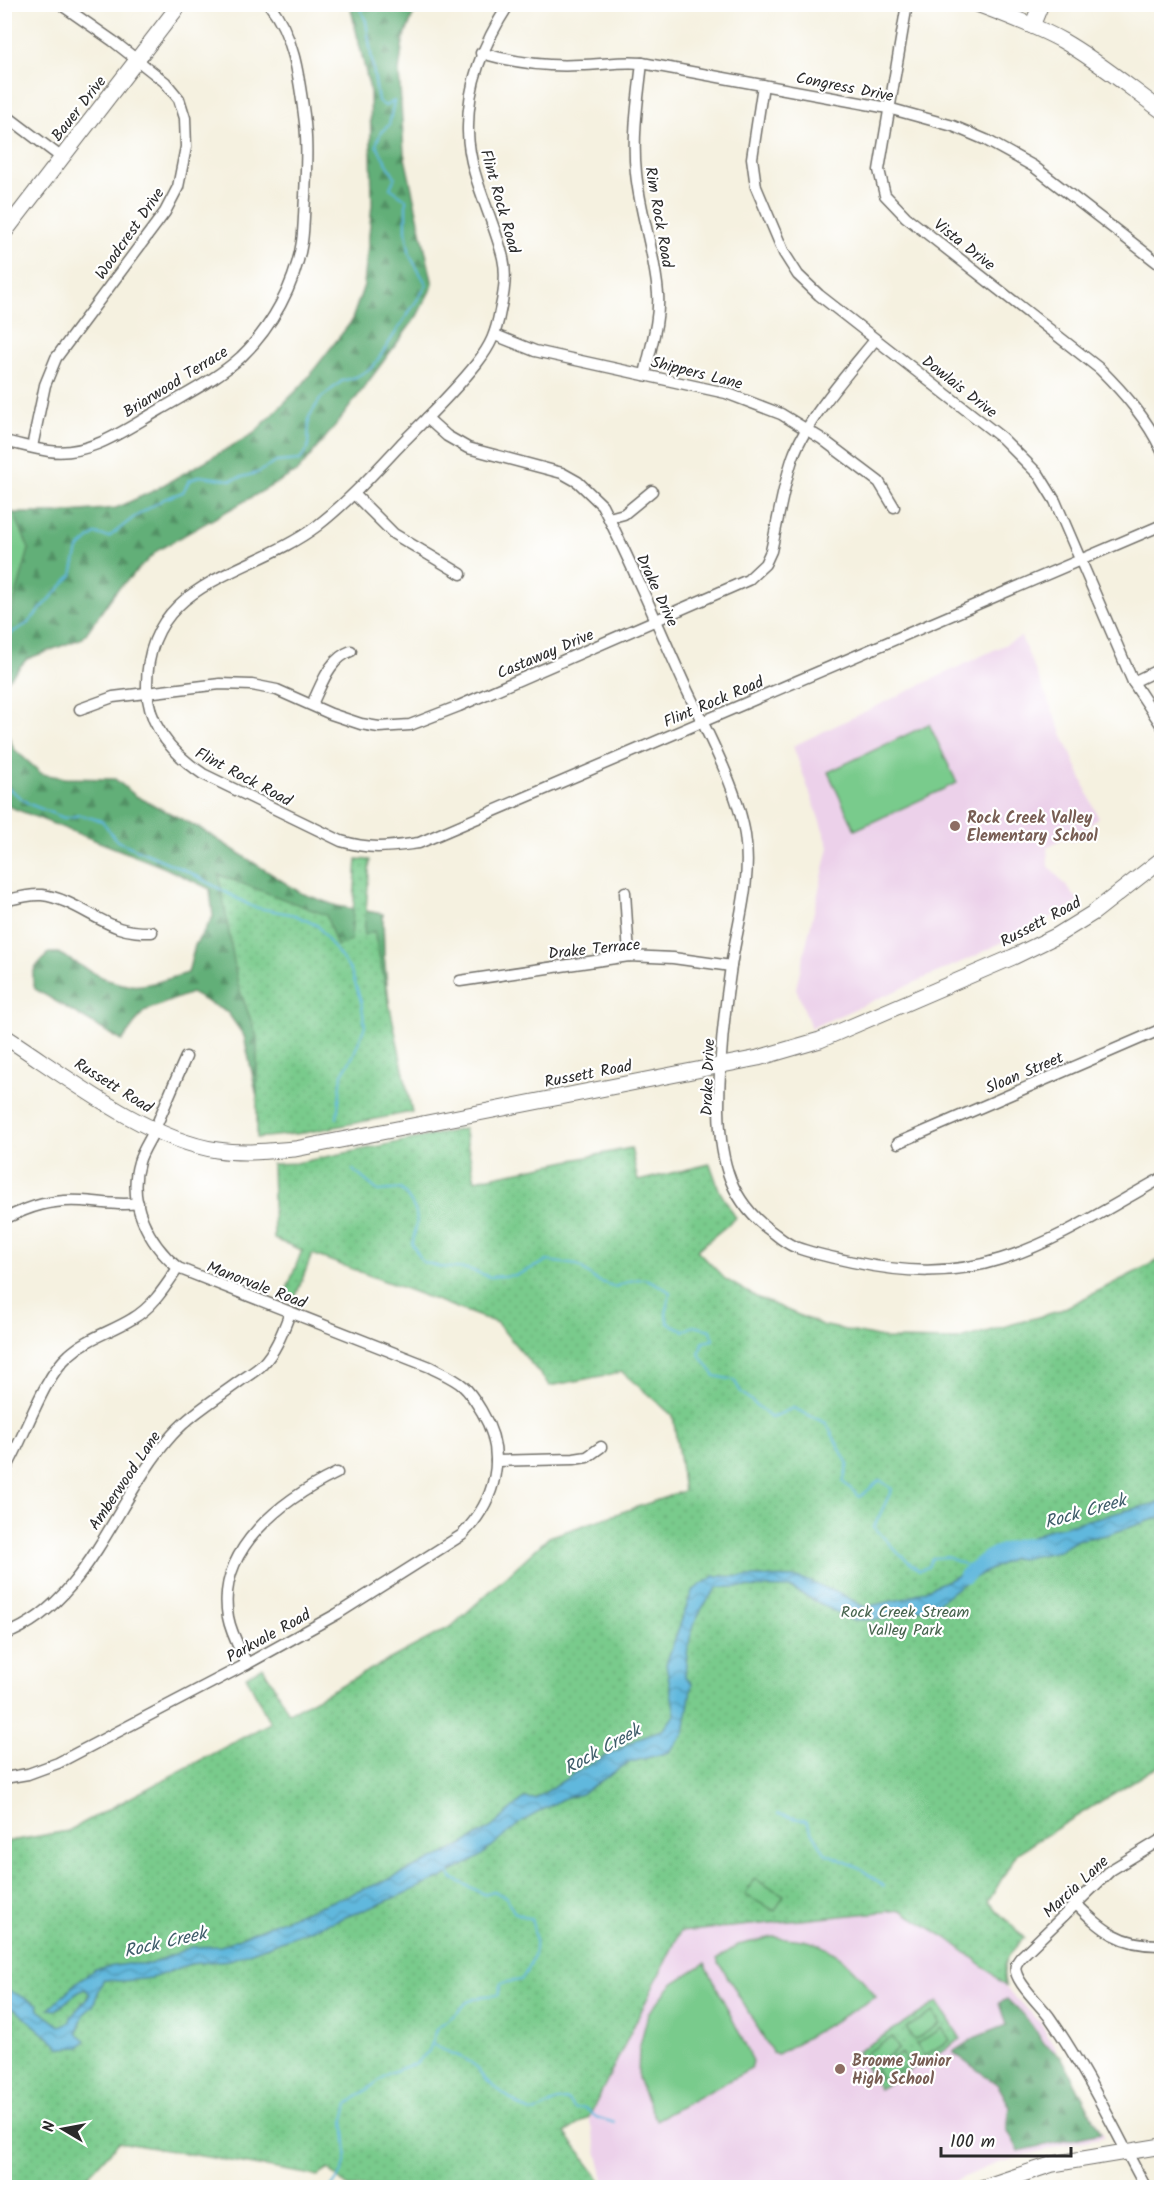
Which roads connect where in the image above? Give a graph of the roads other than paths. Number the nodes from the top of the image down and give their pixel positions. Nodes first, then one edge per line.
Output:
1 (60, 4) edge
2 (180, 4) edge
3 (269, 4) edge
4 (509, 4) edge
5 (907, 4) edge
6 (977, 4) edge
7 (1041, 4) edge
8 (1032, 26) junction
9 (481, 53) junction
10 (137, 61) junction
11 (642, 63) junction
12 (763, 86) junction
13 (888, 108) junction
14 (1161, 111) edge
15 (4, 114) edge
16 (63, 158) junction
17 (4, 233) edge
18 (1161, 266) edge
19 (495, 335) junction
20 (875, 340) junction
21 (645, 375) junction
22 (427, 418) junction
23 (807, 430) junction
24 (4, 441) edge
25 (32, 447) junction
26 (1161, 451) edge
27 (652, 491) dead end
28 (354, 494) junction
29 (894, 507) dead end
30 (609, 518) junction
31 (1161, 525) edge
32 (1081, 560) junction
33 (462, 574) dead end
34 (656, 622) junction
35 (351, 651) dead end
36 (1161, 668) edge
37 (1133, 682) junction
38 (147, 692) junction
39 (312, 704) junction
40 (80, 709) dead end
41 (702, 722) junction
42 (1161, 726) edge
43 (1161, 859) edge
44 (625, 892) dead end
45 (4, 901) edge
46 (152, 932) dead end
47 (629, 956) junction
48 (731, 966) junction
49 (460, 981) dead end
50 (1161, 1029) edge
51 (4, 1036) edge
52 (186, 1057) dead end
53 (720, 1065) junction
54 (154, 1131) junction
55 (898, 1143) dead end
56 (1161, 1178) edge
57 (138, 1203) junction
58 (4, 1219) edge
59 (178, 1268) junction
60 (290, 1313) junction
61 (601, 1447) dead end
62 (496, 1461) junction
63 (4, 1472) edge
64 (337, 1473) dead end
65 (4, 1635) edge
66 (247, 1664) junction
67 (4, 1778) edge
68 (1161, 1839) edge
69 (1075, 1904) junction
70 (1161, 1945) edge
71 (1161, 2146) edge
72 (1126, 2151) junction
73 (981, 2187) edge
74 (1146, 2187) edge

1 - 10 street, Woodcrest Drive
2 - 10 street, Bauer Drive
3 - 25 street, Briarwood Terrace
4 - 9 street, Flint Rock Road
5 - 13 street, Vista Drive
6 - 8 street
7 - 8 street
8 - 14 street
9 - 11 street, Congress Drive
9 - 19 street, Flint Rock Road
10 - 16 street, Bauer Drive
10 - 25 street, Woodcrest Drive
11 - 12 street, Congress Drive
11 - 21 street, Rim Rock Road
12 - 13 street, Congress Drive
12 - 20 street, Dowlais Drive
13 - 18 street, Congress Drive
13 - 26 street, Vista Drive
15 - 16 street
16 - 17 street, Bauer Drive
19 - 21 street, Shippers Lane
19 - 22 street, Flint Rock Road
20 - 23 street, Castaway Drive
20 - 32 street, Dowlais Drive
21 - 23 street, Shippers Lane
22 - 28 street, Flint Rock Road
22 - 30 street, Drake Drive
23 - 29 street, Shippers Lane
23 - 34 street, Castaway Drive
24 - 25 street, Briarwood Terrace
27 - 30 street
28 - 33 street
28 - 38 street, Flint Rock Road
30 - 34 street, Drake Drive
31 - 32 street, Flint Rock Road
32 - 37 street, Dowlais Drive
32 - 41 street, Flint Rock Road
34 - 39 street, Castaway Drive
34 - 41 street, Drake Drive
35 - 39 street
36 - 37 street
37 - 42 street, Dowlais Drive
38 - 39 street, Castaway Drive
38 - 40 street, Castaway Drive
38 - 41 street, Flint Rock Road
41 - 48 street, Drake Drive
43 - 53 street, Russett Road
44 - 47 street
45 - 46 street
47 - 48 street, Drake Terrace
47 - 49 street, Drake Terrace
48 - 53 street, Drake Drive
50 - 55 street, Sloan Street
51 - 54 street, Russett Road
52 - 54 street, Manorvale Road
53 - 54 street, Russett Road
53 - 56 street, Drake Drive
54 - 57 street, Manorvale Road
57 - 58 street
57 - 59 street, Manorvale Road
59 - 60 street, Manorvale Road
59 - 63 street
60 - 62 street, Manorvale Road
60 - 65 street, Amberwood Lane
61 - 62 street
62 - 66 street, Parkvale Road
64 - 66 street
66 - 67 street, Parkvale Road
68 - 69 street, Marcia Lane
69 - 70 street
69 - 72 street, Marcia Lane
71 - 72 street
72 - 73 street
72 - 74 street

